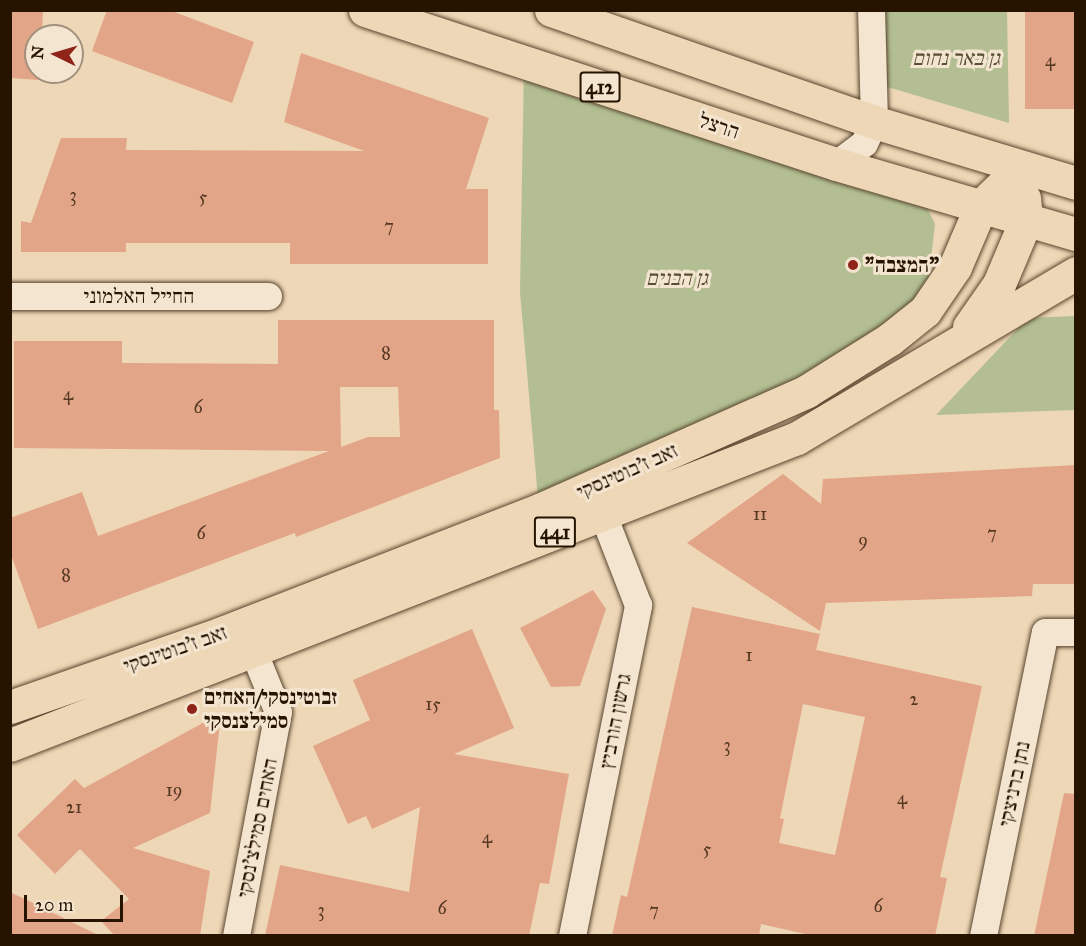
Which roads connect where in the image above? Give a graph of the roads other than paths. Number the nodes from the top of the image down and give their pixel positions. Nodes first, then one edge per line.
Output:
1 (365, 10) edge
2 (551, 10) edge
3 (871, 10) edge
4 (874, 122) junction
5 (836, 164) junction
6 (1021, 167) junction
7 (1076, 183) edge
8 (981, 206) junction
9 (1026, 220) junction
10 (1076, 234) edge
11 (1076, 273) edge
12 (10, 296) edge
13 (268, 296) dead end
14 (925, 365) junction
15 (602, 512) junction
16 (1076, 632) edge
17 (254, 653) junction
18 (10, 707) edge
19 (10, 745) edge
20 (236, 936) edge
21 (572, 936) edge
22 (983, 936) edge

1 - 5 main road, הרצל / 412
2 - 4 main road
3 - 4 street
4 - 5 street
4 - 6 main road
5 - 8 main road, הרצל / 412
6 - 7 main road
6 - 8 main road, זאב ז'בוטינסקי / 441
6 - 9 main road
8 - 9 main road, הרצל / 412
8 - 18 main road, זאב ז'בוטינסקי / 441
9 - 10 main road, הרצל / 412
9 - 14 main road
11 - 14 main road, זאב ז'בוטינסקי / 441
12 - 13 street, החייל האלמוני
14 - 15 main road, זאב ז'בוטינסקי / 441
15 - 17 main road, זאב ז'בוטינסקי / 441
15 - 21 street, גרשון הורביץ
16 - 22 street, נתן ברניצקי
17 - 19 main road, זאב ז'בוטינסקי / 441
17 - 20 street, האחים סמילצ'נסקי

